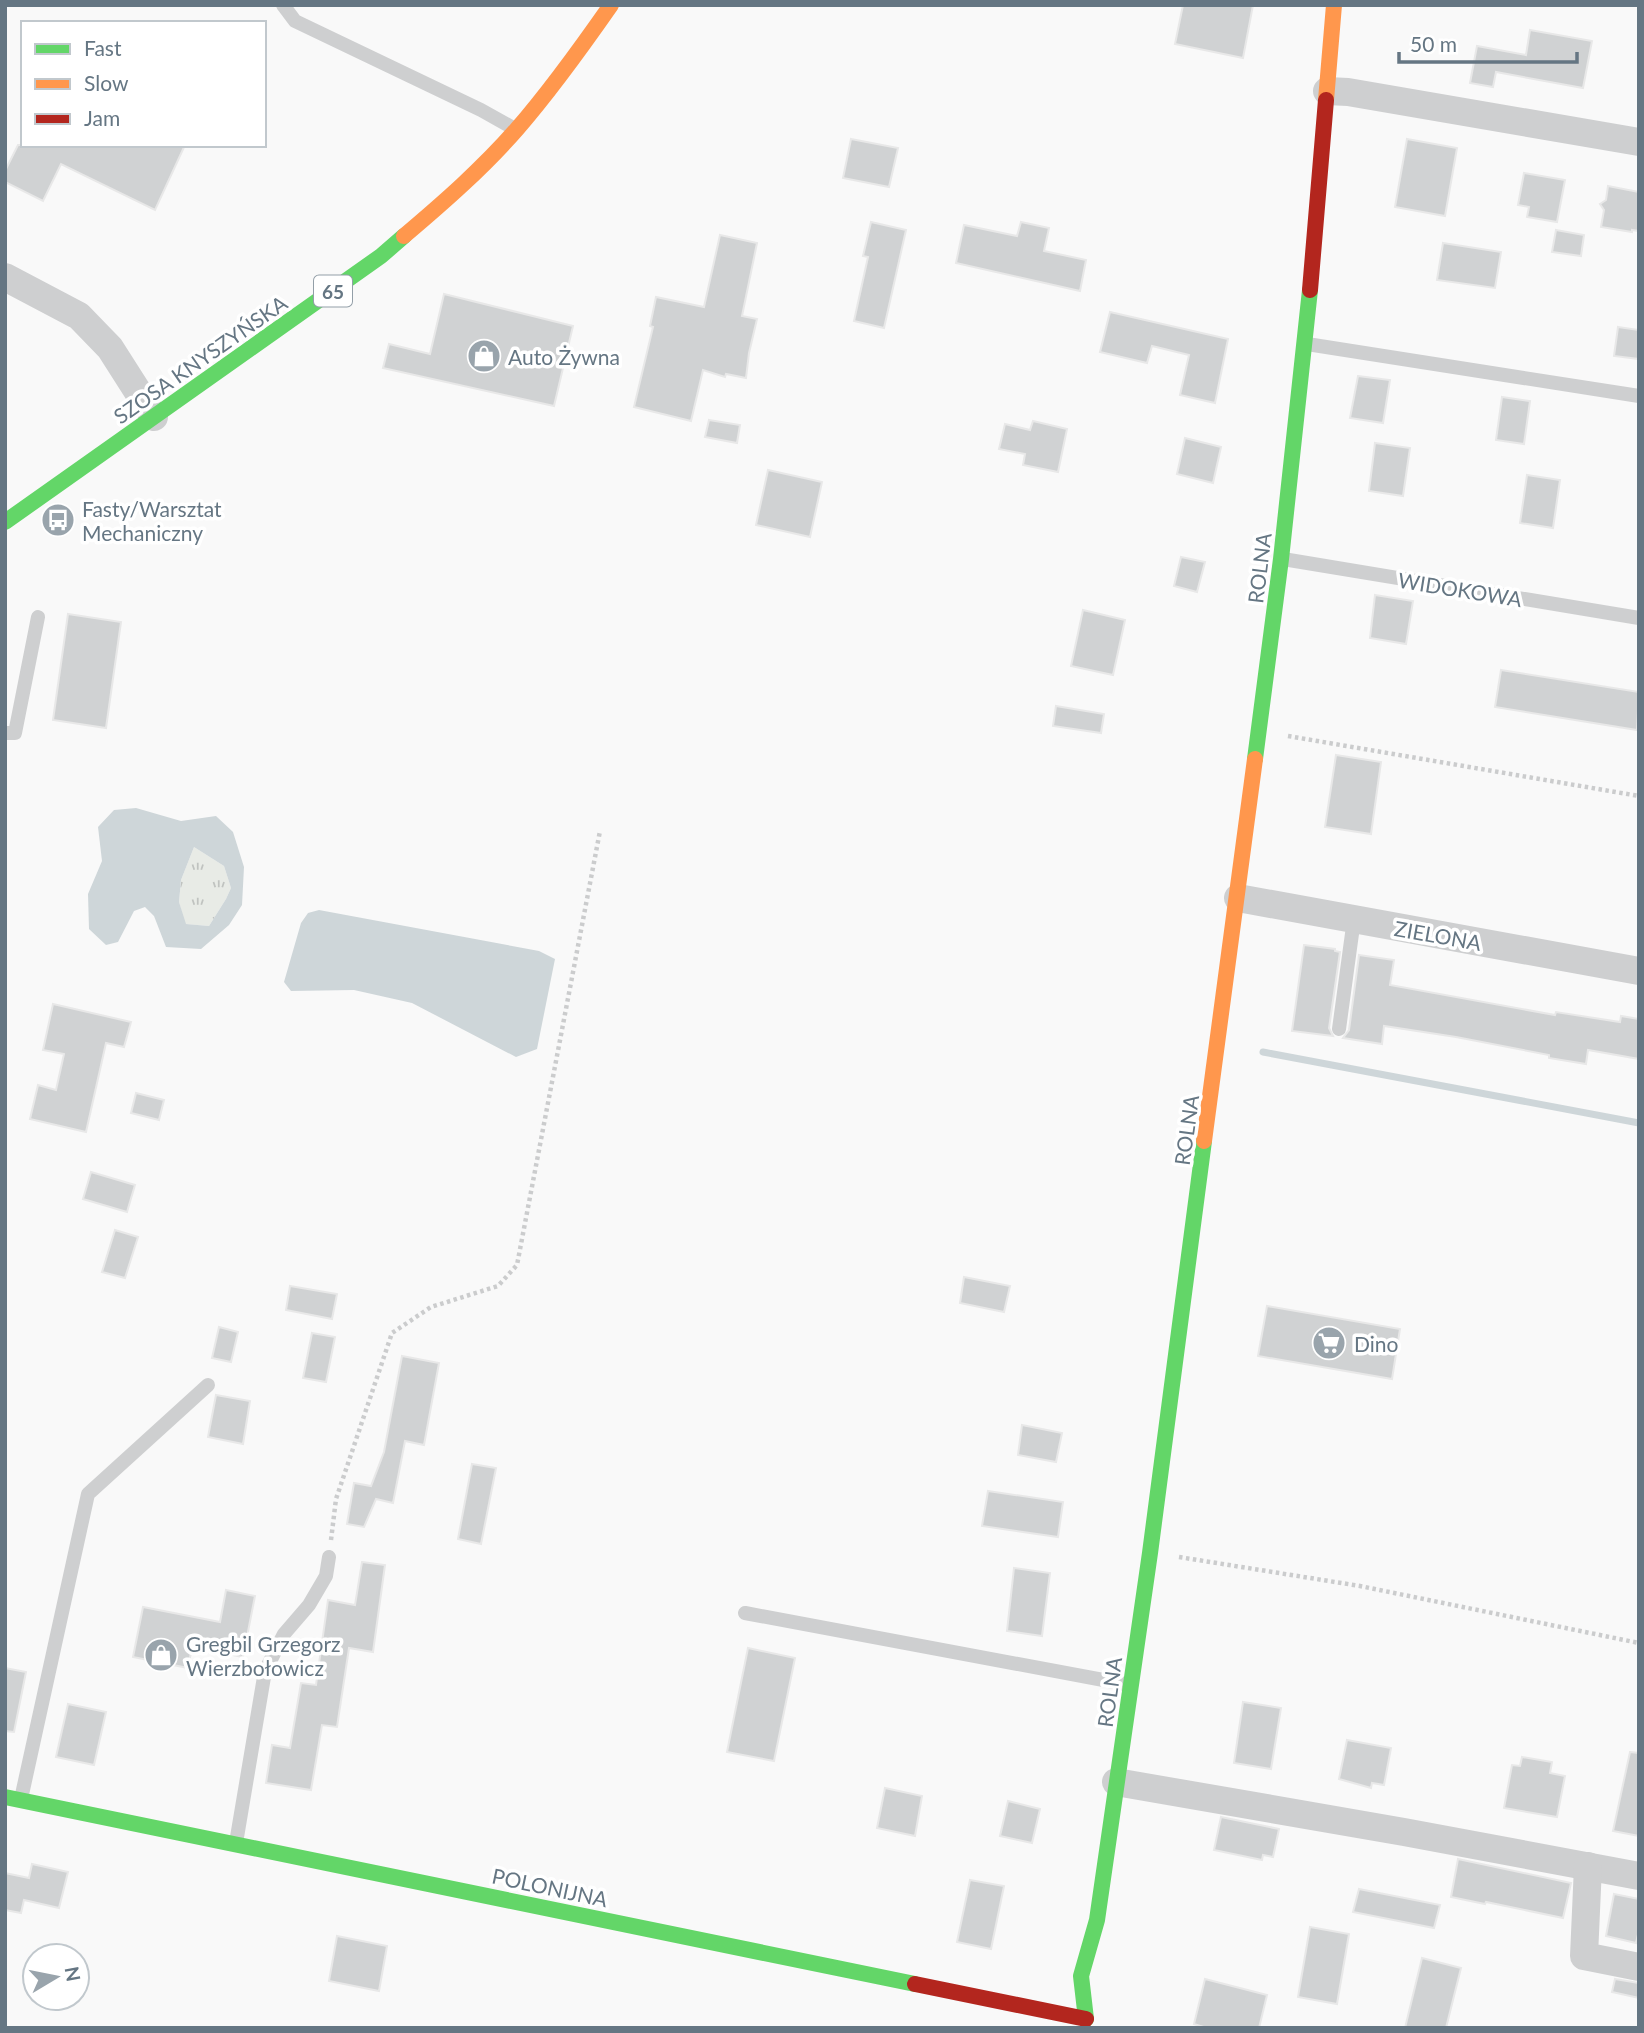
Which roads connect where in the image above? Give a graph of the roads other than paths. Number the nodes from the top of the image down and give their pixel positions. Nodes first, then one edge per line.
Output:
1 (283, 5) edge
2 (611, 5) edge
3 (1334, 5) edge
4 (1327, 91) junction
5 (516, 130) junction
6 (1639, 142) edge
7 (5, 277) edge
8 (1305, 344) junction
9 (1639, 396) edge
10 (154, 417) junction
11 (5, 522) edge
12 (1281, 559) junction
13 (38, 617) dead end
14 (1639, 618) edge
15 (5, 733) edge
16 (1238, 898) junction
17 (1354, 919) junction
18 (1639, 971) edge
19 (1339, 1030) dead end
20 (208, 1385) dead end
21 (330, 1557) road end
22 (745, 1614) dead end
23 (1131, 1685) junction
24 (1116, 1782) junction
25 (13, 1799) edge
26 (236, 1845) junction
27 (1588, 1866) junction
28 (1639, 1876) edge
29 (1097, 1920) junction
30 (1639, 1966) edge
31 (1085, 2023) edge

1 - 5 lane
2 - 5 street, SZOSA KNYSZYŃSKA / 65
3 - 4 street, ROLNA
4 - 6 street
4 - 8 street, ROLNA
5 - 10 street, SZOSA KNYSZYŃSKA / 65
7 - 10 street
8 - 9 lane
8 - 12 street, ROLNA
10 - 11 street, SZOSA KNYSZYŃSKA / 65
12 - 14 lane, WIDOKOWA
12 - 16 street, ROLNA
13 - 15 lane
16 - 17 street, ZIELONA
16 - 23 street, ROLNA
17 - 18 street, ZIELONA
17 - 19 lane
20 - 25 lane
21 - 26 lane
22 - 23 lane
23 - 24 street, ROLNA
24 - 27 street
24 - 29 street, ROLNA
25 - 26 street, POLONIJNA
26 - 31 street, POLONIJNA
27 - 28 street
27 - 30 street
29 - 31 street, ROLNA
29 - 31 street, ROLNA

